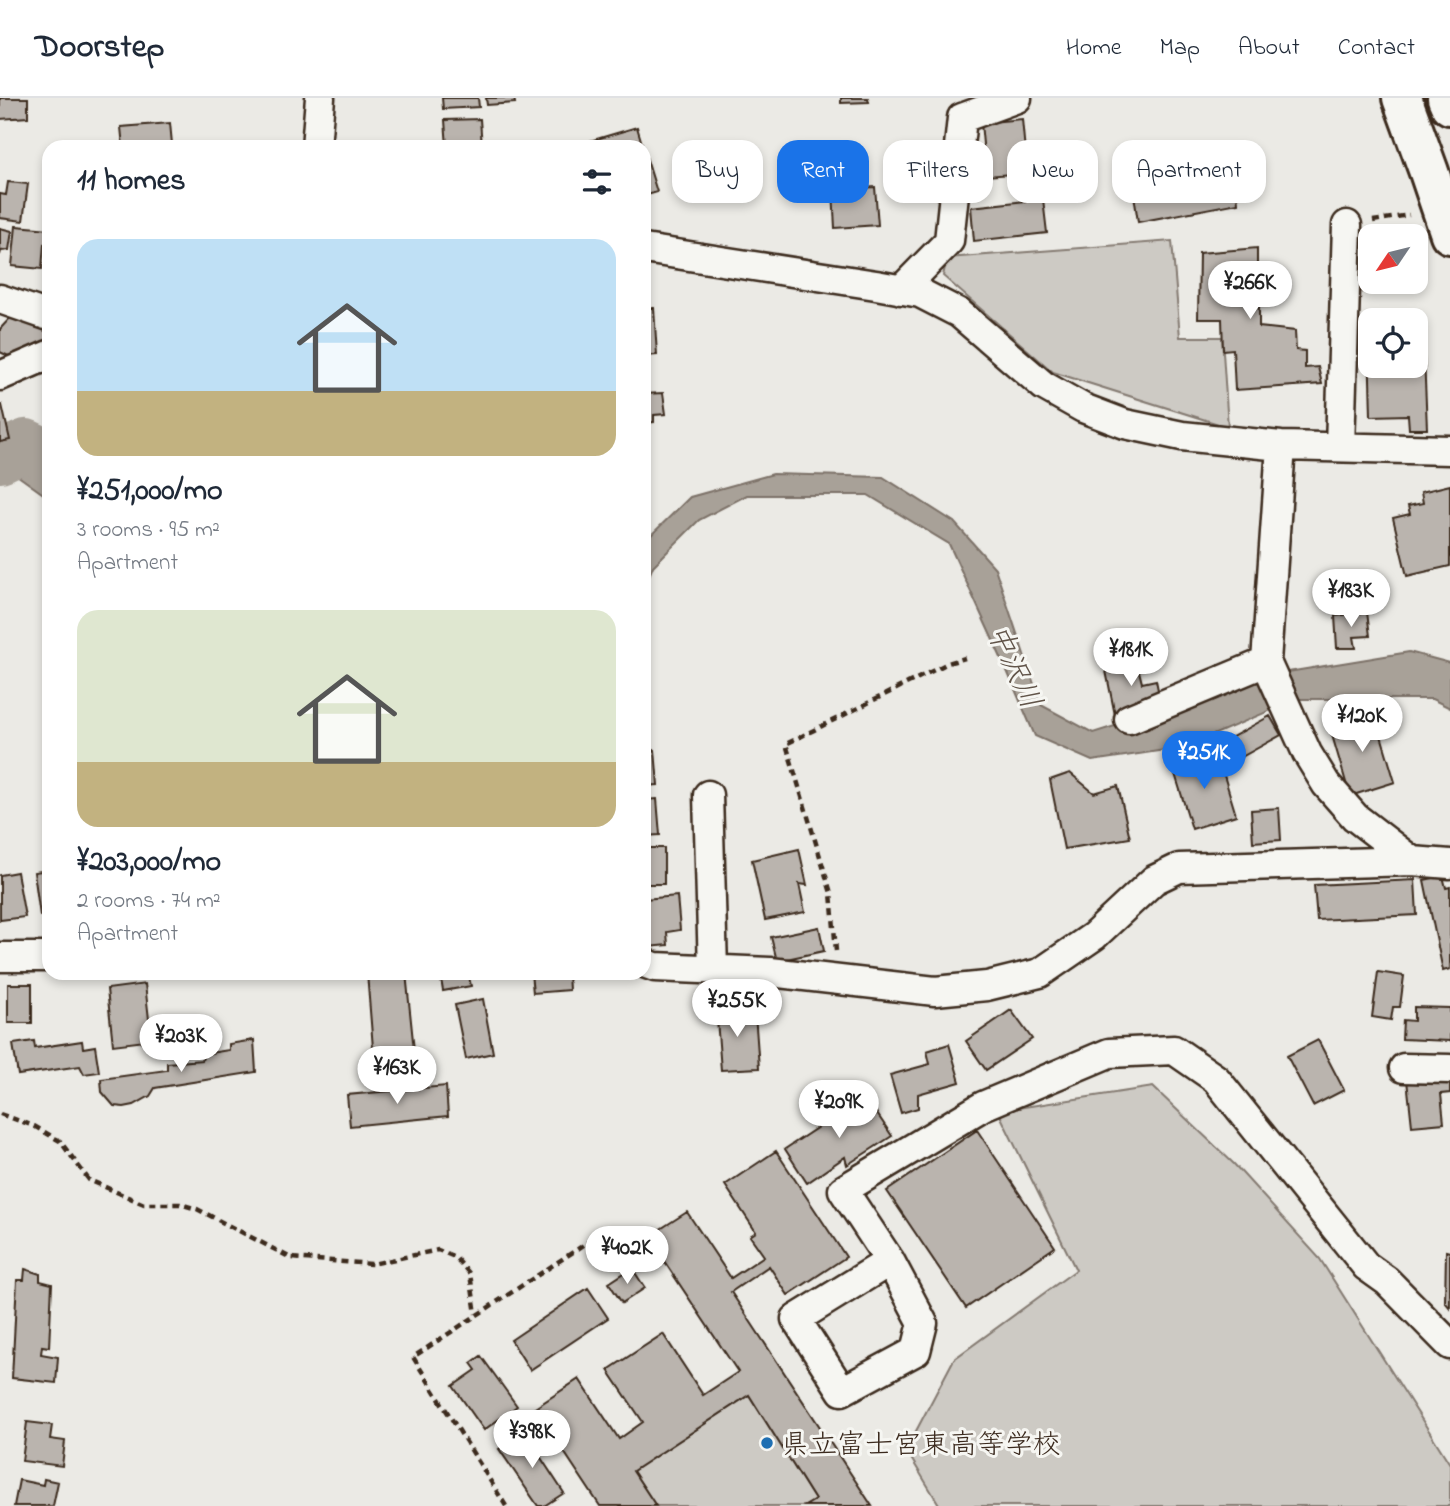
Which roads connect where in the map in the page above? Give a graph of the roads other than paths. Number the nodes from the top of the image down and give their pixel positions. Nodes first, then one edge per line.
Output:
1 (320, 98) edge
2 (1017, 98) edge
3 (1402, 98) edge
4 (1447, 98) edge
5 (1450, 105) edge
6 (317, 140) edge
7 (1446, 222) edge
8 (1348, 225) road end
9 (651, 250) edge
10 (901, 290) junction
11 (0, 299) edge
12 (42, 314) edge
13 (42, 358) edge
14 (0, 376) edge
15 (1281, 446) junction
16 (1340, 447) junction
17 (1450, 450) edge
18 (1266, 662) junction
19 (1129, 719) dead end
20 (708, 795) dead end
21 (1412, 861) junction
22 (1450, 864) edge
23 (0, 957) edge
24 (42, 957) edge
25 (651, 966) edge
26 (713, 970) junction
27 (1404, 1068) dead end
28 (1450, 1069) edge
29 (890, 1261) junction
30 (1450, 1345) edge

1 - 6 street
2 - 10 street
3 - 7 highway
4 - 5 highway
8 - 16 street
9 - 10 street
10 - 15 street
11 - 12 street
13 - 14 street
15 - 16 street
15 - 18 street
16 - 17 street
18 - 19 street
18 - 21 street
20 - 26 street
21 - 22 street
21 - 26 street
23 - 24 street
25 - 26 street
27 - 28 street
29 - 29 street
29 - 30 street

